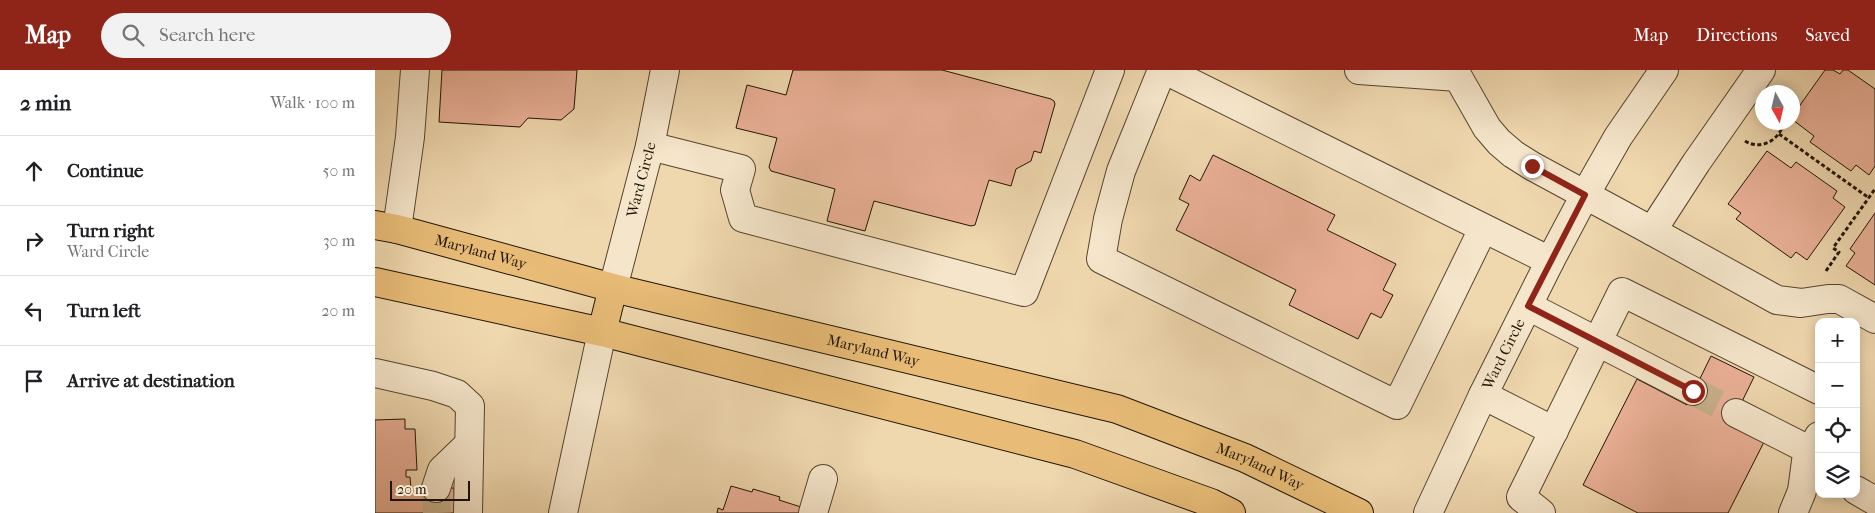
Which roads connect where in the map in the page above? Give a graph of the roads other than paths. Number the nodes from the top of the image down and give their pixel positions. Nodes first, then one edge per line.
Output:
1 (415, 70) edge
2 (665, 70) edge
3 (1110, 70) edge
4 (1164, 70) edge
5 (1359, 70) edge
6 (1664, 70) edge
7 (1761, 70) edge
8 (1457, 73) edge
9 (650, 146) junction
10 (1585, 195) junction
11 (386, 227) edge
12 (1483, 229) junction
13 (1652, 231) junction
14 (1550, 261) junction
15 (375, 282) edge
16 (613, 288) junction
17 (1528, 306) junction
18 (1875, 320) edge
19 (602, 332) junction
20 (1597, 342) junction
21 (375, 373) edge
22 (1815, 388) edge
23 (1693, 391) tunnel mouth
24 (1483, 395) junction
25 (1736, 413) tunnel mouth
26 (1553, 432) junction
27 (468, 445) junction
28 (1814, 454) edge
29 (823, 479) dead end
30 (436, 488) tunnel mouth
31 (1860, 492) edge
32 (1875, 501) edge
33 (468, 513) edge
34 (563, 513) edge
35 (813, 513) edge
36 (1231, 513) edge
37 (1359, 513) edge
38 (1428, 513) edge
39 (1541, 513) edge
40 (1793, 513) edge

1 - 11 street
2 - 9 street, Ward Circle
3 - 9 street
4 - 12 street
4 - 12 street
5 - 8 street
6 - 10 street, Ward Circle
7 - 13 street
8 - 10 street
9 - 16 street, Ward Circle
10 - 13 street
10 - 14 street, Ward Circle
11 - 16 main road, Maryland Way
12 - 14 street
13 - 18 street
14 - 17 street, Ward Circle
15 - 19 main road
16 - 19 main road
16 - 37 main road, Maryland Way
17 - 20 street
17 - 24 street, Ward Circle
19 - 34 street
19 - 36 main road
20 - 22 street
20 - 23 street
20 - 26 street
21 - 27 street
24 - 26 street
24 - 38 street, Ward Circle
25 - 28 street
26 - 39 street
27 - 30 street
27 - 33 street
28 - 40 street
29 - 35 street
31 - 32 street

